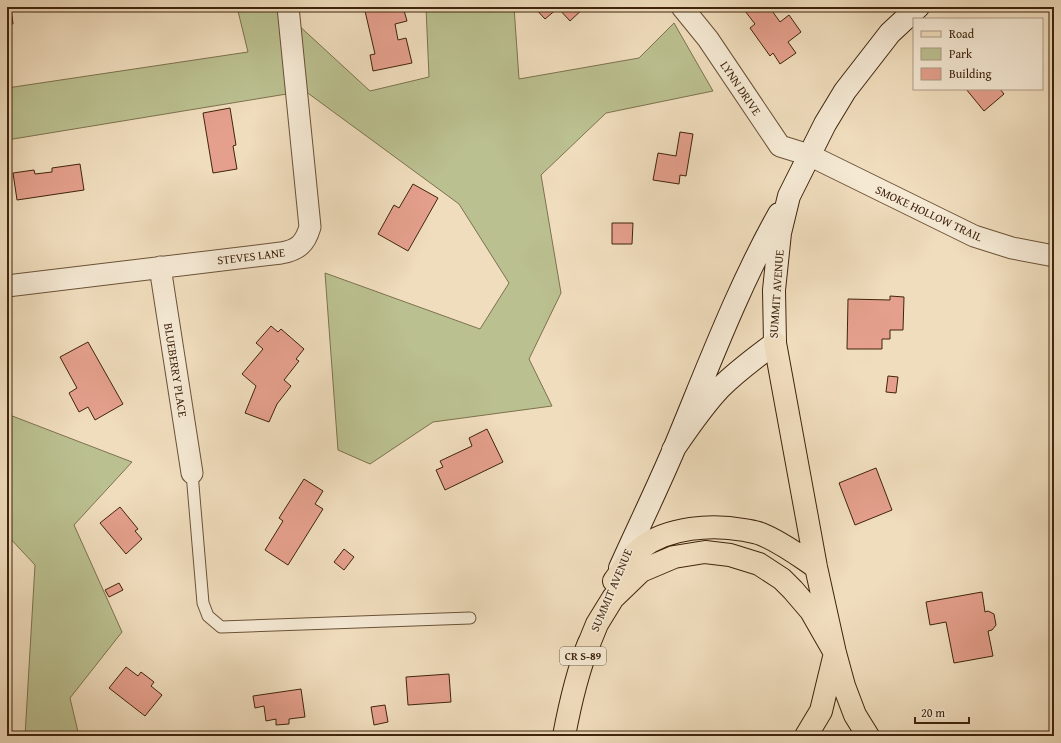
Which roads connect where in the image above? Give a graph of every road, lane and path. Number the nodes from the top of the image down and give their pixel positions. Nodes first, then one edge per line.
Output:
1 (288, 7) edge
2 (682, 7) edge
3 (918, 7) edge
4 (809, 155) junction
5 (789, 196) junction
6 (1054, 256) edge
7 (160, 267) junction
8 (7, 286) edge
9 (775, 343) junction
10 (673, 450) junction
11 (192, 473) joint
12 (816, 567) junction
13 (614, 581) junction
14 (470, 618) dead end
15 (835, 653) junction
16 (582, 661) junction
17 (564, 736) edge
18 (806, 736) edge
19 (868, 736) edge

1 - 7 street, STEVES LANE
2 - 4 street, LYNN DRIVE
3 - 4 street, SUMMIT AVENUE / CR S-89
4 - 5 street, SUMMIT AVENUE / CR S-89
4 - 6 street, SMOKE HOLLOW TRAIL
5 - 9 street, SUMMIT AVENUE / CR S-89
5 - 10 street, SUMMIT AVENUE / CR S-89
7 - 8 street, STEVES LANE
7 - 11 street, BLUEBERRY PLACE
9 - 10 street, SUMMIT AVENUE / CR S-89
9 - 12 main road
10 - 13 street, SUMMIT AVENUE / CR S-89
11 - 14 lane
12 - 13 main road
12 - 15 main road
13 - 16 main road, SUMMIT AVENUE / CR S-89
15 - 16 main road
15 - 18 main road
15 - 19 main road
16 - 17 main road, SUMMIT AVENUE / CR S-89

